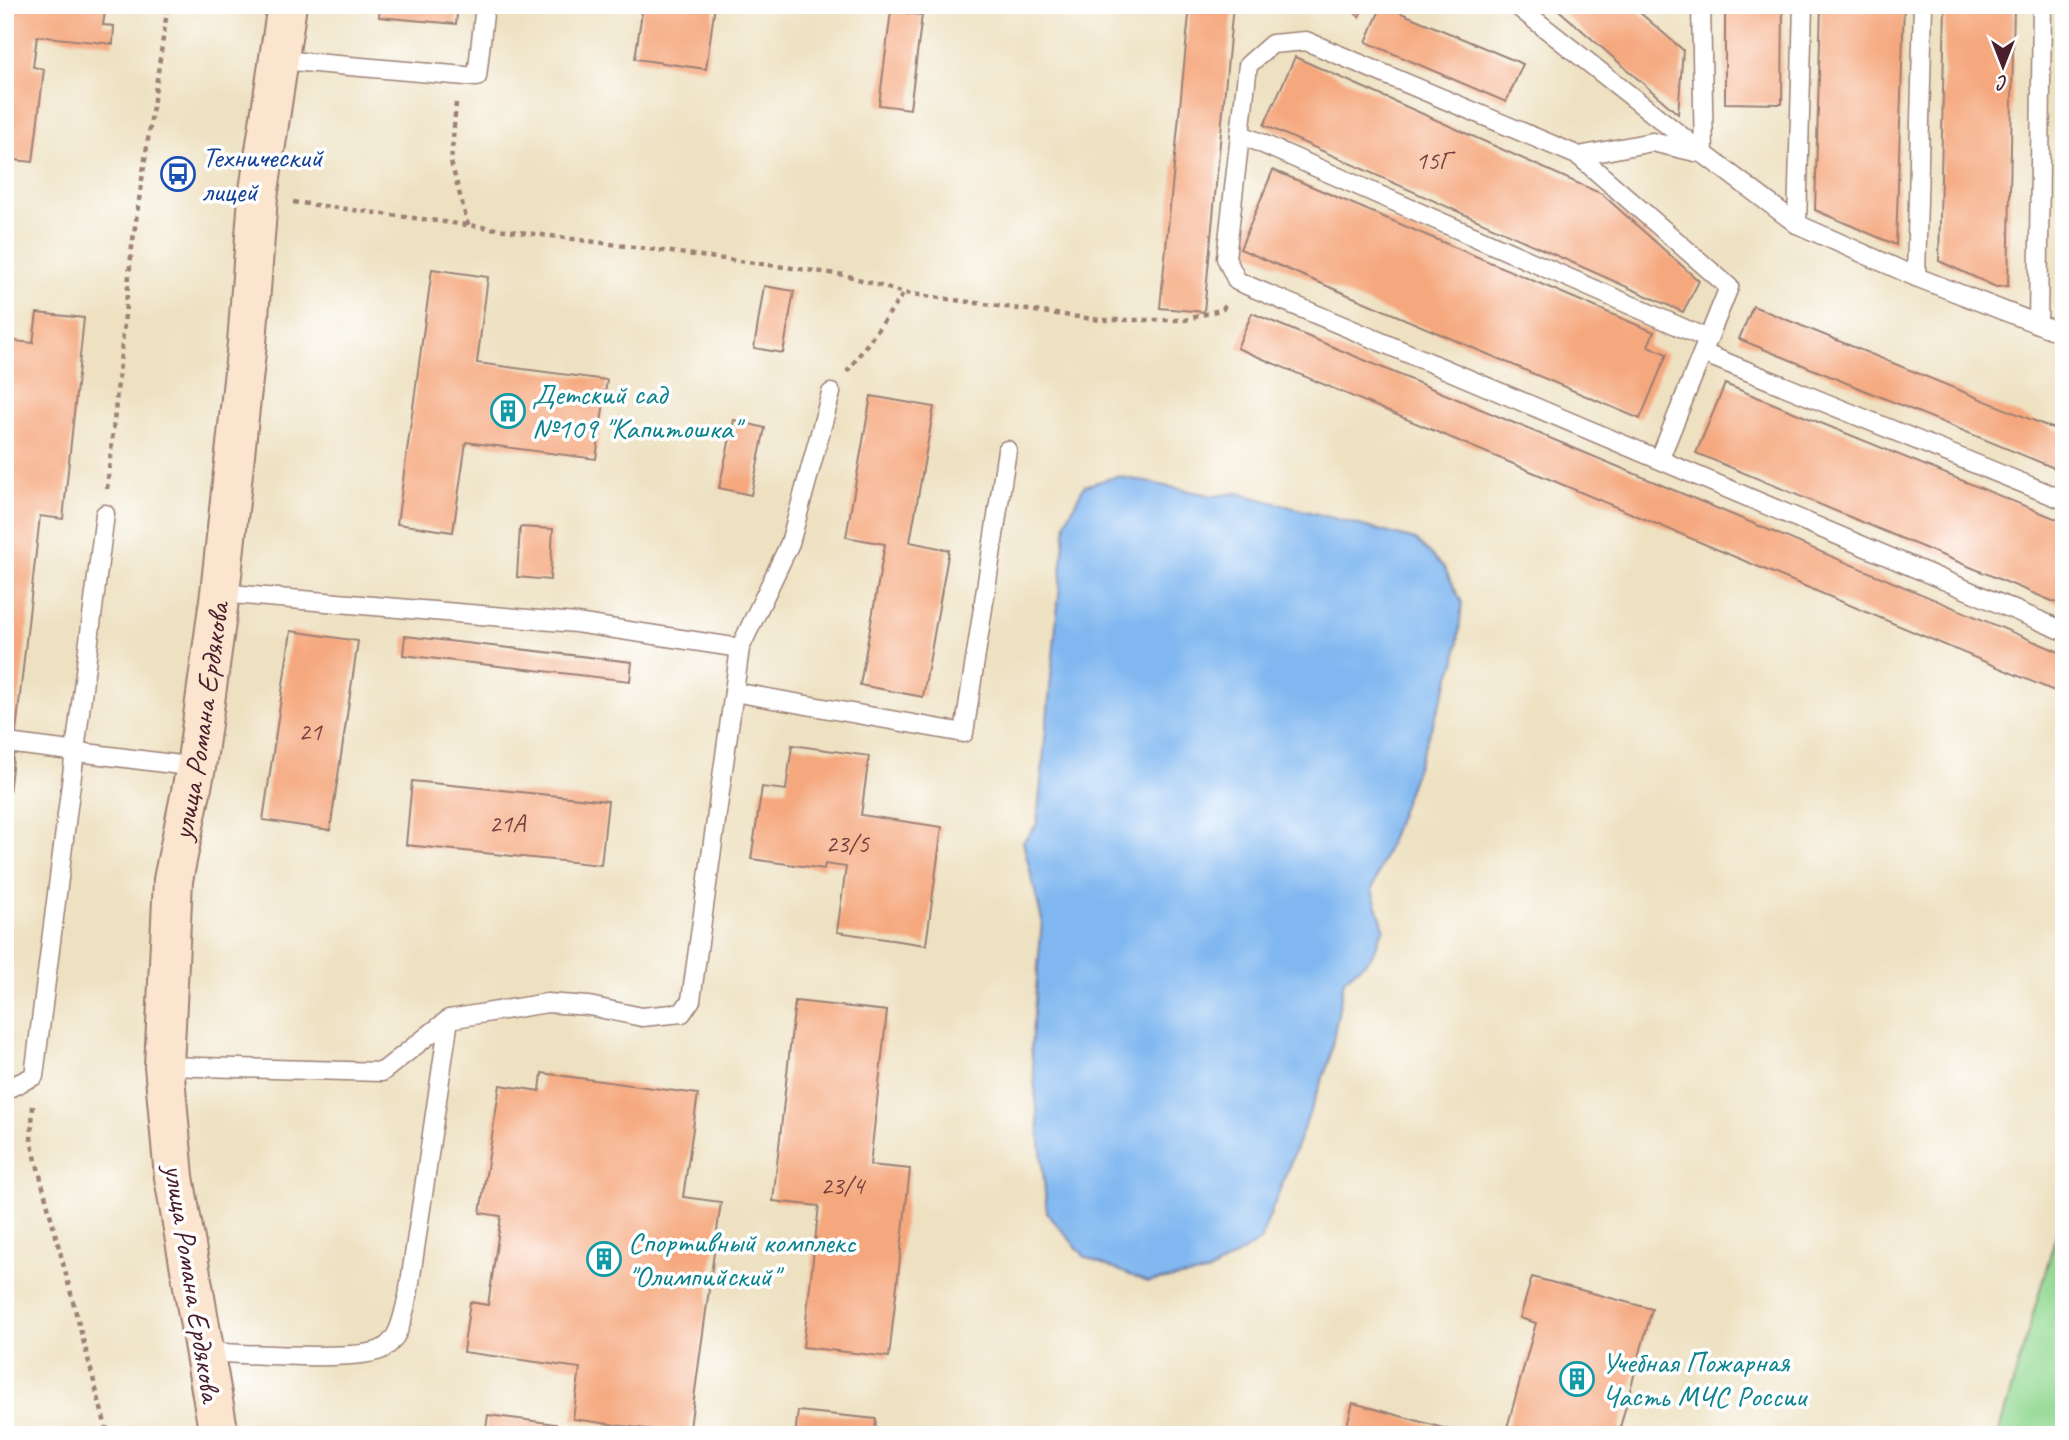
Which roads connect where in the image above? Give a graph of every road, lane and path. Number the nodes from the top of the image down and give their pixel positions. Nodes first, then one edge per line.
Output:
1 (168, 5) edge
2 (287, 5) edge
3 (485, 5) edge
4 (1516, 5) edge
5 (1701, 5) edge
6 (1803, 5) edge
7 (1923, 5) edge
8 (2042, 5) edge
9 (280, 60) junction
10 (458, 76) junction
11 (1240, 134) junction
12 (1704, 154) junction
13 (1579, 156) junction
14 (258, 197) junction
15 (1797, 224) junction
16 (468, 225) junction
17 (1916, 276) junction
18 (1237, 281) junction
19 (904, 293) junction
20 (2038, 324) junction
21 (2064, 334) edge
22 (1705, 346) junction
23 (831, 393) joint
24 (1007, 450) dead end
25 (1660, 458) junction
26 (2064, 500) edge
27 (105, 514) joint
28 (220, 593) junction
29 (2064, 631) edge
30 (740, 648) junction
31 (734, 692) junction
32 (15, 744) dead end
33 (76, 754) junction
34 (196, 767) junction
35 (449, 1019) junction
36 (164, 1066) junction
37 (34, 1076) junction
38 (5, 1090) edge
39 (203, 1352) junction
40 (108, 1435) edge
41 (219, 1435) edge

1 - 27 path
2 - 9 street, улица Романа Ердякова
3 - 10 lane
4 - 12 lane
5 - 12 lane
6 - 15 lane
7 - 17 lane
8 - 20 lane
9 - 10 lane
9 - 14 street, улица Романа Ердякова
10 - 16 path
11 - 13 lane
11 - 18 lane
11 - 22 lane
12 - 13 lane
12 - 15 lane
13 - 22 lane
14 - 16 path
14 - 28 street, улица Романа Ердякова
15 - 17 lane
16 - 19 path
17 - 20 lane
18 - 19 path
18 - 25 lane
19 - 23 path
20 - 21 lane
22 - 25 lane
22 - 26 lane
23 - 30 lane
24 - 31 lane
25 - 29 lane
27 - 33 lane
28 - 30 lane
28 - 34 street, улица Романа Ердякова
30 - 31 lane
31 - 35 lane
32 - 33 lane
33 - 34 lane
33 - 37 lane
34 - 36 street, улица Романа Ердякова
35 - 36 lane
35 - 39 lane
36 - 39 street, улица Романа Ердякова
37 - 38 lane
37 - 40 path
39 - 41 street, улица Романа Ердякова

